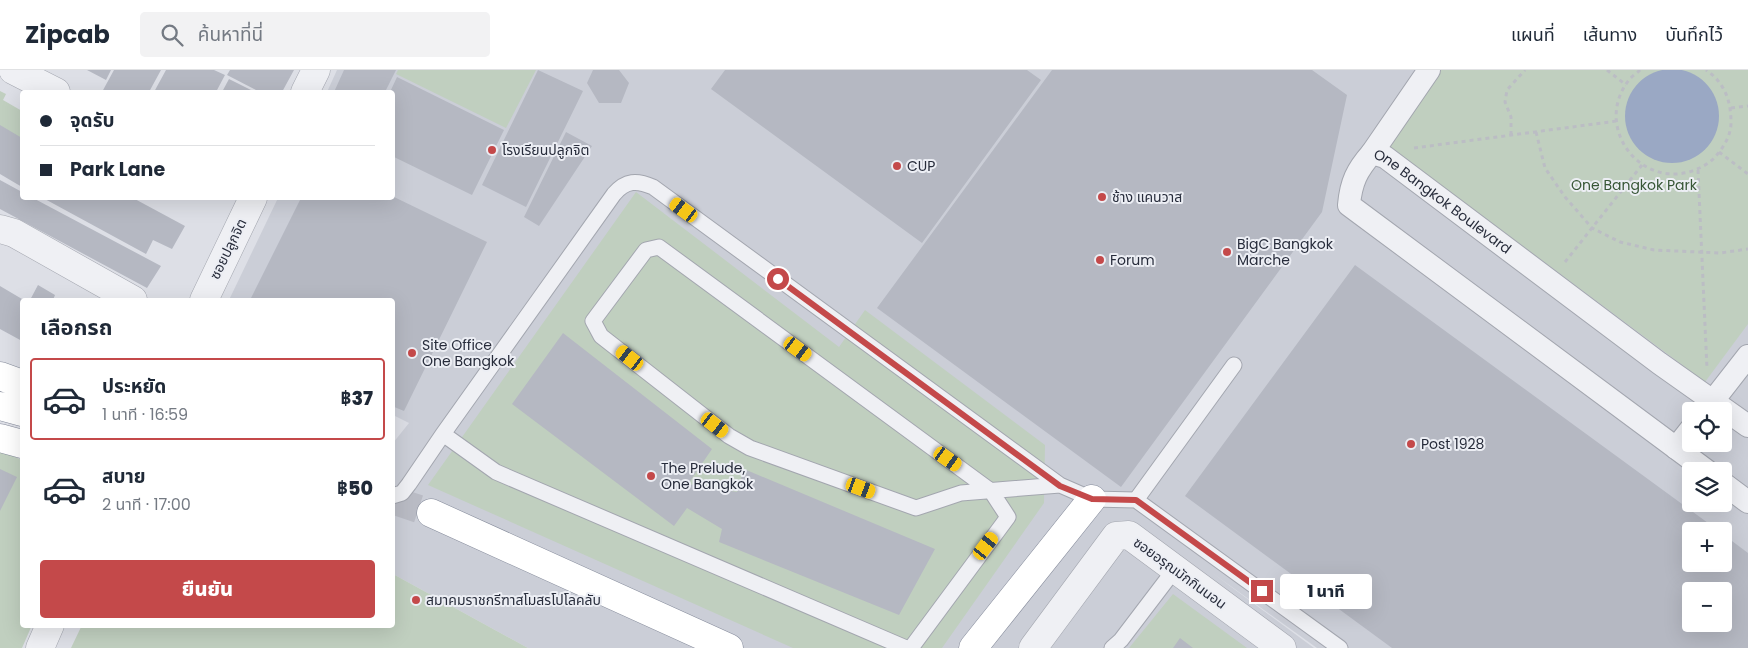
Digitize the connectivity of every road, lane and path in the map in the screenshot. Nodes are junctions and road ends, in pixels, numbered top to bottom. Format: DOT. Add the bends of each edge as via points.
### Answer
graph roads {
  1 [pos="13,70"];
  2 [pos="316,70"];
  3 [pos="1429,70"];
  4 [pos="1525,70"];
  5 [pos="1607,70"];
  6 [pos="1640,70"];
  7 [pos="1706,70"];
  8 [pos="1626,85"];
  9 [pos="52,90"];
  10 [pos="305,90"];
  11 [pos="1748,106"];
  12 [pos="1731,108"];
  13 [pos="1616,121"];
  14 [pos="1536,132"];
  15 [pos="1511,135"];
  16 [pos="1719,152"];
  17 [pos="1372,153"];
  18 [pos="1642,165"];
  19 [pos="1698,170"];
  20 [pos="1748,174"];
  21 [pos="252,200"];
  22 [pos="1592,228"];
  23 [pos="0,229"];
  24 [pos="1748,249"];
  25 [pos="1702,251"];
  26 [pos="1550,281"];
  27 [pos="128,298"];
  28 [pos="205,298"];
  29 [pos="1748,356"];
  30 [pos="1234,365"];
  31 [pos="0,376"];
  32 [pos="20,383"];
  33 [pos="1706,402"];
  34 [pos="1709,402"];
  35 [pos="1711,402"];
  36 [pos="0,406"];
  37 [pos="20,411"];
  38 [pos="1732,417"];
  39 [pos="1748,426"];
  40 [pos="443,434"];
  41 [pos="0,438"];
  42 [pos="1682,440"];
  43 [pos="20,443"];
  44 [pos="1676,448"];
  45 [pos="1695,462"];
  46 [pos="1060,486"];
  47 [pos="1732,490"];
  48 [pos="991,491"];
  49 [pos="395,495"];
  50 [pos="1092,499"];
  51 [pos="1136,500"];
  52 [pos="1748,502"];
  53 [pos="431,513"];
  54 [pos="1175,569"];
  55 [pos="49,628"];
  56 [pos="40,648"];
  57 [pos="730,648"];
  58 [pos="906,648"];
  59 [pos="911,648"];
  60 [pos="974,648"];
  61 [pos="1033,648"];
  62 [pos="1112,648"];
  63 [pos="1282,648"];
  64 [pos="1340,648"];
  1 -- 9 [label="street"];
  2 -- 10 [label="street"];
  3 -- 17 [label="street"];
  4 -- 15 [label="path" via="1507,90 1505,102 1511,117"];
  5 -- 8 [label="path"];
  6 -- 8 [label="path"];
  7 -- 12 [label="path" via="1726,90"];
  8 -- 13 [label="path" via="1620,96"];
  11 -- 12 [label="path"];
  12 -- 16 [label="path" via="1731,127"];
  13 -- 14 [label="path"];
  13 -- 18 [label="path" via="1628,152"];
  14 -- 15 [label="path"];
  14 -- 22 [label="path" via="1545,168"];
  15 -- 17 [label="path"];
  16 -- 19 [label="path"];
  16 -- 20 [label="path"];
  17 -- 26 [label="street, One Bangkok Boulevard" via="1385,157"];
  17 -- 44 [label="street, One Bangkok Boulevard" via="1360,167 1350,189 1349,205"];
  18 -- 19 [label="path" via="1660,173 1680,174"];
  18 -- 22 [label="path"];
  19 -- 25 [label="path"];
  21 -- 28 [label="street, ซอยปลูกจิต"];
  22 -- 25 [label="path" via="1620,242 1654,250"];
  22 -- 26 [label="path"];
  23 -- 27 [label="street" via="14,233"];
  24 -- 25 [label="path" via="1720,253"];
  25 -- 34 [label="path"];
  26 -- 33 [label="street, One Bangkok Boulevard"];
  29 -- 35 [label="street"];
  30 -- 51 [label="lane"];
  31 -- 32 [label="highway"];
  36 -- 37 [label="highway"];
  38 -- 39 [label="street, One Bangkok Boulevard"];
  40 -- 46 [label="lane" via="614,194 621,186 642,182"];
  40 -- 49 [label="lane" via="402,493"];
  40 -- 58 [label="lane" via="496,472"];
  41 -- 43 [label="highway"];
  42 -- 44 [label="street"];
  44 -- 45 [label="street, One Bangkok Boulevard"];
  46 -- 48 [label="lane"];
  46 -- 50 [label="lane"];
  47 -- 52 [label="street"];
  48 -- 48 [label="lane" via="961,493 916,508 750,448 729,436 601,336 593,321 646,250 659,247"];
  48 -- 59 [label="lane" via="1008,517"];
  50 -- 51 [label="lane"];
  50 -- 60 [label="highway"];
  51 -- 64 [label="lane"];
  53 -- 57 [label="highway"];
  54 -- 61 [label="street, ซอยอรุณมักกินนอน" via="1129,536 1116,536"];
  54 -- 62 [label="lane" via="1122,640"];
  54 -- 63 [label="street, ซอยอรุณมักกินนอน"];
  55 -- 56 [label="street"];
}
